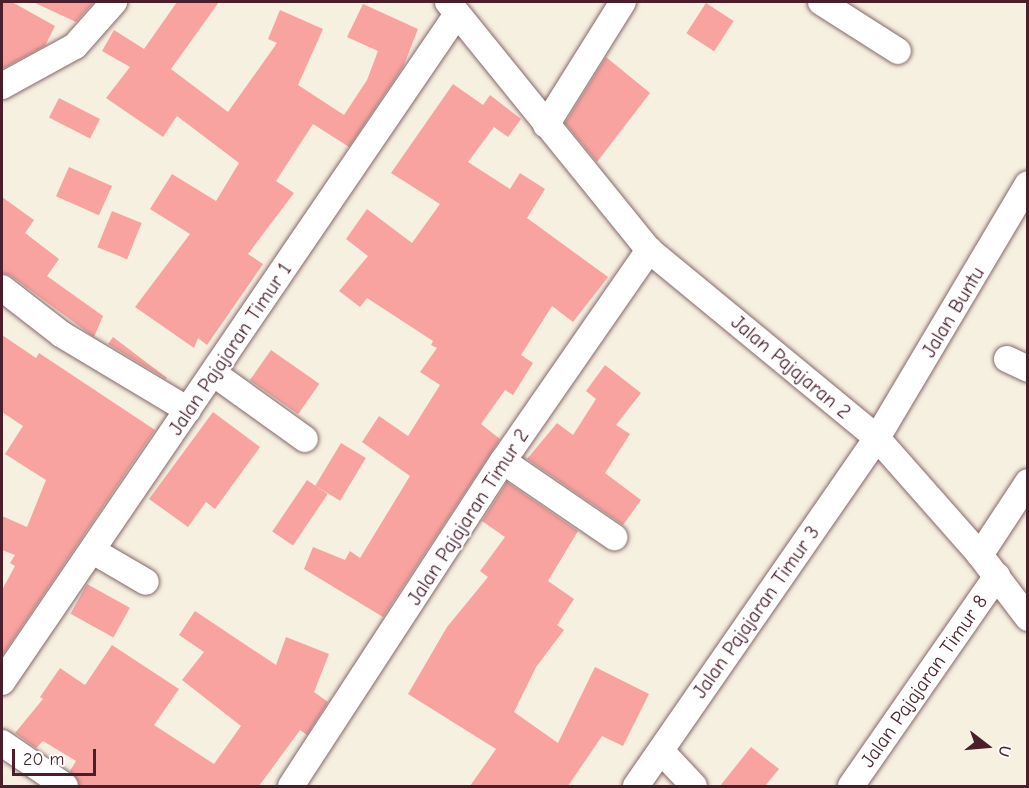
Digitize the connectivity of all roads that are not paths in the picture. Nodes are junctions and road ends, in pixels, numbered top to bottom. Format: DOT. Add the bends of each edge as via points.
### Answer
graph roads {
  1 [pos="114,2"];
  2 [pos="623,2"];
  3 [pos="821,2"];
  4 [pos="452,8"];
  5 [pos="898,51"];
  6 [pos="2,86"];
  7 [pos="546,125"];
  8 [pos="1028,184"];
  9 [pos="649,250"];
  10 [pos="2,288"];
  11 [pos="213,374"];
  12 [pos="189,410"];
  13 [pos="877,438"];
  14 [pos="305,439"];
  15 [pos="503,461"];
  16 [pos="1028,482"];
  17 [pos="614,537"];
  18 [pos="93,551"];
  19 [pos="980,555"];
  20 [pos="997,576"];
  21 [pos="146,582"];
  22 [pos="1028,618"];
  23 [pos="2,682"];
  24 [pos="2,743"];
  25 [pos="660,751"];
  26 [pos="65,786"];
  27 [pos="291,786"];
  28 [pos="636,786"];
  29 [pos="694,786"];
  30 [pos="851,786"];
  1 -- 6 [label="street" via="75,46"];
  2 -- 7 [label="street"];
  3 -- 5 [label="street"];
  4 -- 7 [label="street, Jalan Pajajaran 2"];
  4 -- 11 [label="street, Jalan Pajajaran Timur 1"];
  7 -- 9 [label="street, Jalan Pajajaran 2"];
  8 -- 13 [label="street, Jalan Buntu"];
  9 -- 13 [label="street, Jalan Pajajaran 2"];
  9 -- 15 [label="street, Jalan Pajajaran Timur 2"];
  10 -- 12 [label="street" via="61,334"];
  11 -- 12 [label="street, Jalan Pajajaran Timur 1"];
  11 -- 14 [label="street"];
  12 -- 18 [label="street, Jalan Pajajaran Timur 1"];
  13 -- 19 [label="street, Jalan Pajajaran 2"];
  13 -- 25 [label="street, Jalan Pajajaran Timur 3"];
  15 -- 17 [label="street"];
  15 -- 27 [label="street, Jalan Pajajaran Timur 2"];
  16 -- 19 [label="street"];
  18 -- 21 [label="street"];
  18 -- 23 [label="street, Jalan Pajajaran Timur 1"];
  19 -- 20 [label="street, Jalan Pajajaran 2"];
  20 -- 22 [label="street, Jalan Pajajaran 2"];
  20 -- 30 [label="street, Jalan Pajajaran Timur 8"];
  24 -- 26 [label="street"];
  25 -- 28 [label="street, Jalan Pajajaran Timur 3"];
  25 -- 29 [label="street"];
}
